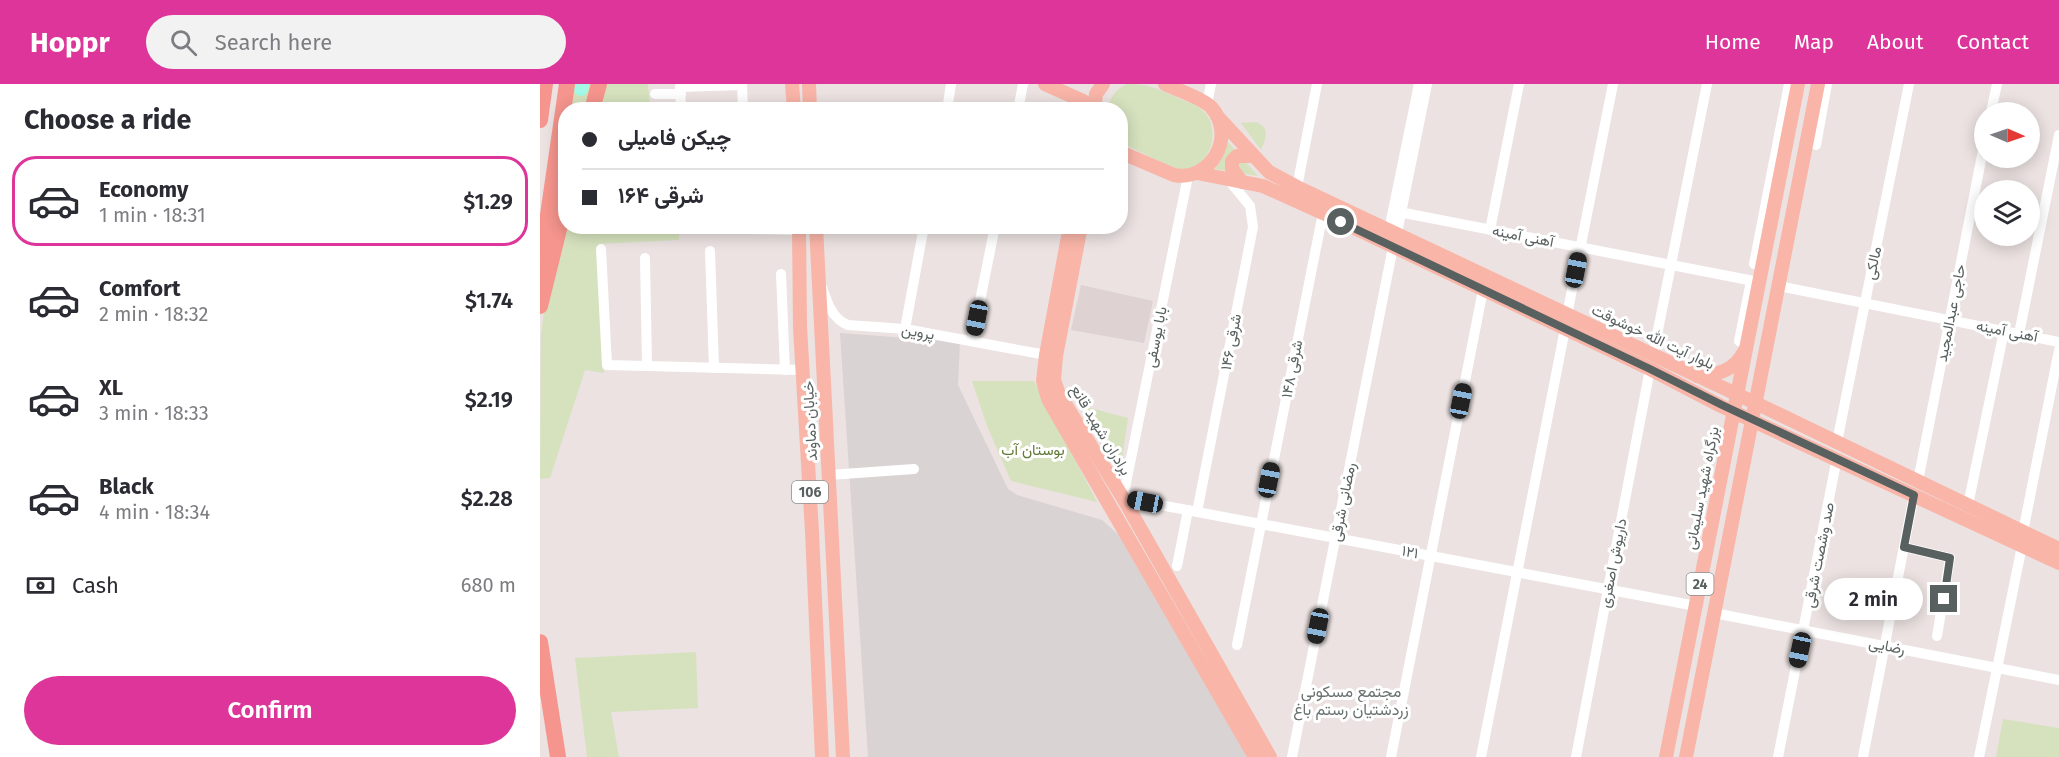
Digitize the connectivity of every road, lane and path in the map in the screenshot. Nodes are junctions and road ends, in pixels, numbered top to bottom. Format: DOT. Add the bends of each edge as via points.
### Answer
graph roads {
  1 [pos="545,84"];
  2 [pos="567,84"];
  3 [pos="599,84"];
  4 [pos="742,84"];
  5 [pos="792,84"];
  6 [pos="809,84"];
  7 [pos="951,84"];
  8 [pos="1023,84"];
  9 [pos="1046,84"];
  10 [pos="1165,84"];
  11 [pos="1211,84"];
  12 [pos="1317,84"];
  13 [pos="1419,84"];
  14 [pos="1427,84"];
  15 [pos="1519,84"];
  16 [pos="1613,84"];
  17 [pos="1707,84"];
  18 [pos="1789,84"];
  19 [pos="1798,84"];
  20 [pos="1818,84"];
  21 [pos="1827,84"];
  22 [pos="1909,84"];
  23 [pos="1997,84"];
  24 [pos="1098,85"];
  25 [pos="680,88"];
  26 [pos="655,94"];
  27 [pos="564,102"];
  28 [pos="594,102"];
  29 [pos="743,102"];
  30 [pos="793,102"];
  31 [pos="810,102"];
  32 [pos="948,102"];
  33 [pos="1020,102"];
  34 [pos="1084,102"];
  35 [pos="1095,102"];
  36 [pos="1993,102"];
  37 [pos="1208,104"];
  38 [pos="1217,116"];
  39 [pos="540,120"];
  40 [pos="2059,135"];
  41 [pos="1815,145"];
  42 [pos="558,146"];
  43 [pos="1128,155"];
  44 [pos="1253,156"];
  45 [pos="1980,168"];
  46 [pos="1193,175"];
  47 [pos="1228,179"];
  48 [pos="1242,182"];
  49 [pos="1296,187"];
  50 [pos="1771,198"];
  51 [pos="1398,212"];
  52 [pos="1323,213"];
  53 [pos="1490,230"];
  54 [pos="558,233"];
  55 [pos="799,234"];
  56 [pos="816,234"];
  57 [pos="923,234"];
  58 [pos="993,234"];
  59 [pos="1069,234"];
  60 [pos="1079,234"];
  61 [pos="1393,237"];
  62 [pos="1581,248"];
  63 [pos="601,249"];
  64 [pos="710,251"];
  65 [pos="645,258"];
  66 [pos="1754,264"];
  67 [pos="1671,265"];
  68 [pos="540,270"];
  69 [pos="781,274"];
  70 [pos="819,276"];
  71 [pos="1755,282"];
  72 [pos="1778,286"];
  73 [pos="1483,290"];
  74 [pos="1865,303"];
  75 [pos="540,306"];
  76 [pos="1950,320"];
  77 [pos="1566,322"];
  78 [pos="821,326"];
  79 [pos="905,329"];
  80 [pos="2004,331"];
  81 [pos="2019,334"];
  82 [pos="972,341"];
  83 [pos="2059,342"];
  84 [pos="1743,344"];
  85 [pos="2059,350"];
  86 [pos="1046,355"];
  87 [pos="1652,362"];
  88 [pos="647,366"];
  89 [pos="714,368"];
  90 [pos="785,370"];
  91 [pos="803,375"];
  92 [pos="1695,376"];
  93 [pos="1737,395"];
  94 [pos="1755,403"];
  95 [pos="1734,411"];
  96 [pos="1752,419"];
  97 [pos="1780,432"];
  98 [pos="1836,442"];
  99 [pos="1744,456"];
  100 [pos="1837,458"];
  101 [pos="914,469"];
  102 [pos="829,476"];
  103 [pos="1918,481"];
  104 [pos="1914,495"];
  105 [pos="1117,502"];
  106 [pos="1968,505"];
  107 [pos="1192,511"];
  108 [pos="1260,524"];
  109 [pos="1336,538"];
  110 [pos="2022,539"];
  111 [pos="1904,547"];
  112 [pos="2059,549"];
  113 [pos="1430,556"];
  114 [pos="2059,563"];
  115 [pos="1177,566"];
  116 [pos="1518,573"];
  117 [pos="1608,590"];
  118 [pos="1696,606"];
  119 [pos="1714,613"];
  120 [pos="1804,630"];
  121 [pos="1936,636"];
  122 [pos="540,642"];
  123 [pos="1237,645"];
  124 [pos="1885,646"];
  125 [pos="1996,668"];
  126 [pos="2059,680"];
  127 [pos="558,757"];
  128 [pos="822,757"];
  129 [pos="843,757"];
  130 [pos="1256,757"];
  131 [pos="1270,757"];
  132 [pos="1292,757"];
  133 [pos="1391,757"];
  134 [pos="1481,757"];
  135 [pos="1576,757"];
  136 [pos="1666,757"];
  137 [pos="1686,757"];
  138 [pos="1778,757"];
  139 [pos="1863,757"];
  140 [pos="1979,757"];
  1 -- 39 [label="highway"];
  2 -- 27 [label="highway"];
  3 -- 28 [label="highway"];
  4 -- 25 [label="street"];
  4 -- 29 [label="street"];
  5 -- 30 [label="main road"];
  6 -- 31 [label="main road"];
  7 -- 32 [label="street"];
  8 -- 33 [label="street"];
  9 -- 34 [label="main road"];
  10 -- 37 [label="main road"];
  11 -- 37 [label="street"];
  12 -- 49 [label="street"];
  13 -- 51 [label="street"];
  14 -- 51 [label="street"];
  15 -- 53 [label="street"];
  16 -- 62 [label="street"];
  17 -- 67 [label="street, داریوش اصغری"];
  18 -- 50 [label="street"];
  19 -- 50 [label="main road, بزرگراه شهید سلیمانی / 24"];
  20 -- 72 [label="main road, 24"];
  21 -- 41 [label="street"];
  22 -- 74 [label="street, مالکی"];
  23 -- 36 [label="street"];
  24 -- 35 [label="main road"];
  25 -- 26 [label="street"];
  37 -- 38 [label="main road, بلوار آیت الله خوشوقت"];
  38 -- 44 [label="main road, بلوار آیت الله خوشوقت"];
  38 -- 46 [label="main road" via="1222,135 1220,148 1210,164"];
  40 -- 81 [label="street"];
  42 -- 68 [label="highway"];
  43 -- 46 [label="main road, بلوار آیت الله خوشوقت" via="1174,175"];
  44 -- 48 [label="main road" via="1237,156 1233,161 1232,169"];
  44 -- 49 [label="main road, بلوار آیت الله خوشوقت" via="1269,172"];
  45 -- 76 [label="street, حاجی عبدالمجید"];
  46 -- 47 [label="main road, بلوار آیت الله خوشوقت"];
  46 -- 105 [label="street, بابا یوسفی"];
  47 -- 48 [label="main road, بلوار آیت الله خوشوقت"];
  47 -- 107 [label="street, ۱۴۶ شرقی" via="1250,206 1253,227"];
  48 -- 52 [label="main road, بلوار آیت الله خوشوقت" via="1263,186"];
  49 -- 61 [label="main road, بلوار آیت الله خوشوقت"];
  50 -- 66 [label="street"];
  50 -- 71 [label="main road, بزرگراه شهید سلیمانی / 24"];
  51 -- 53 [label="street, آهنی آمینه"];
  51 -- 61 [label="street, رمضانی شرقی"];
  52 -- 61 [label="main road, بلوار آیت الله خوشوقت"];
  52 -- 108 [label="street, ۱۴۸ شرقی"];
  53 -- 62 [label="street, آهنی آمینه"];
  54 -- 75 [label="highway"];
  55 -- 91 [label="main road, خیابان دماوند / 106"];
  56 -- 70 [label="main road, خیابان دماوند / 106"];
  57 -- 79 [label="street"];
  58 -- 82 [label="street"];
  59 -- 86 [label="main road, برادران شهید قانع"];
  60 -- 105 [label="main road, برادران شهید قانع" via="1054,380"];
  61 -- 73 [label="main road, بلوار آیت الله خوشوقت"];
  61 -- 77 [label="main road, بلوار آیت الله خوشوقت"];
  61 -- 109 [label="street, رمضانی شرقی"];
  62 -- 67 [label="street, آهنی آمینه"];
  62 -- 77 [label="street"];
  63 -- 88 [label="street" via="607,365"];
  64 -- 89 [label="street"];
  65 -- 88 [label="street"];
  67 -- 71 [label="street, آهنی آمینه"];
  67 -- 87 [label="street, داریوش اصغری"];
  69 -- 90 [label="street"];
  70 -- 78 [label="main road, خیابان دماوند / 106"];
  70 -- 79 [label="street, پروین" via="830,306 841,322 848,326"];
  71 -- 84 [label="main road, بزرگراه شهید سلیمانی / 24"];
  72 -- 74 [label="street, آهنی آمینه"];
  72 -- 94 [label="main road, 24"];
  73 -- 77 [label="main road, بلوار آیت الله خوشوقت"];
  73 -- 113 [label="street"];
  74 -- 76 [label="street, آهنی آمینه"];
  74 -- 98 [label="street, مالکی"];
  76 -- 80 [label="street, آهنی آمینه"];
  76 -- 103 [label="street, حاجی عبدالمجید"];
  77 -- 87 [label="main road, بلوار آیت الله خوشوقت"];
  77 -- 116 [label="street"];
  78 -- 91 [label="main road" via="814,321 806,325"];
  78 -- 102 [label="main road, خیابان دماوند / 106"];
  79 -- 82 [label="street, پروین"];
  80 -- 81 [label="street, آهنی آمینه"];
  80 -- 106 [label="street"];
  81 -- 83 [label="street, آهنی آمینه"];
  82 -- 86 [label="street, پروین"];
  84 -- 92 [label="main road" via="1742,356 1728,369 1711,376"];
  84 -- 93 [label="main road, بزرگراه شهید سلیمانی / 24"];
  85 -- 110 [label="street"];
  86 -- 105 [label="main road, برادران شهید قانع" via="1043,381 1048,399"];
  87 -- 92 [label="main road, بلوار آیت الله خوشوقت"];
  87 -- 95 [label="main road, بلوار آیت الله خوشوقت"];
  87 -- 117 [label="street, داریوش اصغری"];
  88 -- 89 [label="street"];
  89 -- 90 [label="street"];
  90 -- 91 [label="street"];
  91 -- 128 [label="main road, خیابان دماوند / 106"];
  92 -- 93 [label="main road, بلوار آیت الله خوشوقت"];
  93 -- 94 [label="main road, بلوار آیت الله خوشوقت"];
  93 -- 95 [label="main road, بزرگراه شهید سلیمانی / 24"];
  94 -- 96 [label="main road, 24"];
  94 -- 98 [label="main road, بلوار آیت الله خوشوقت"];
  95 -- 96 [label="main road, بلوار آیت الله خوشوقت"];
  95 -- 118 [label="main road, بزرگراه شهید سلیمانی / 24"];
  96 -- 97 [label="main road, بلوار آیت الله خوشوقت"];
  96 -- 99 [label="main road, 24"];
  97 -- 99 [label="main road" via="1767,433 1756,440"];
  97 -- 100 [label="main road, بلوار آیت الله خوشوقت"];
  98 -- 103 [label="main road, بلوار آیت الله خوشوقت"];
  99 -- 119 [label="main road, 24"];
  100 -- 104 [label="main road, بلوار آیت الله خوشوقت"];
  100 -- 120 [label="street, صد وشصت شرقی"];
  101 -- 102 [label="street"];
  102 -- 129 [label="main road, خیابان دماوند / 106"];
  103 -- 106 [label="main road, بلوار آیت الله خوشوقت"];
  104 -- 110 [label="main road, بلوار آیت الله خوشوقت"];
  104 -- 111 [label="street"];
  105 -- 107 [label="street, ۱۲۱"];
  105 -- 130 [label="main road, برادران شهید قانع"];
  105 -- 131 [label="main road, برادران شهید قانع"];
  106 -- 110 [label="main road, بلوار آیت الله خوشوقت"];
  107 -- 108 [label="street, ۱۲۱"];
  107 -- 115 [label="street, ۱۴۶ شرقی"];
  108 -- 109 [label="street, ۱۲۱"];
  108 -- 123 [label="street, ۱۴۸ شرقی"];
  109 -- 113 [label="street, ۱۲۱"];
  109 -- 132 [label="street, رمضانی شرقی"];
  110 -- 112 [label="main road, بلوار آیت الله خوشوقت"];
  110 -- 114 [label="main road, بلوار آیت الله خوشوقت"];
  110 -- 125 [label="street"];
  111 -- 121 [label="street" via="1950,558"];
  111 -- 124 [label="street"];
  113 -- 116 [label="street, ۱۲۱"];
  113 -- 133 [label="street"];
  116 -- 117 [label="street, ۱۲۱"];
  116 -- 134 [label="street"];
  117 -- 118 [label="street, ۱۲۱"];
  117 -- 135 [label="street, داریوش اصغری"];
  118 -- 136 [label="main road, بزرگراه شهید سلیمانی / 24"];
  119 -- 120 [label="street, رضایی"];
  119 -- 137 [label="main road, 24"];
  120 -- 124 [label="street, رضایی"];
  120 -- 138 [label="street, صد وشصت شرقی"];
  122 -- 127 [label="highway"];
  124 -- 125 [label="street, رضایی"];
  124 -- 139 [label="street"];
  125 -- 126 [label="street, رضایی"];
  125 -- 140 [label="street"];
}
